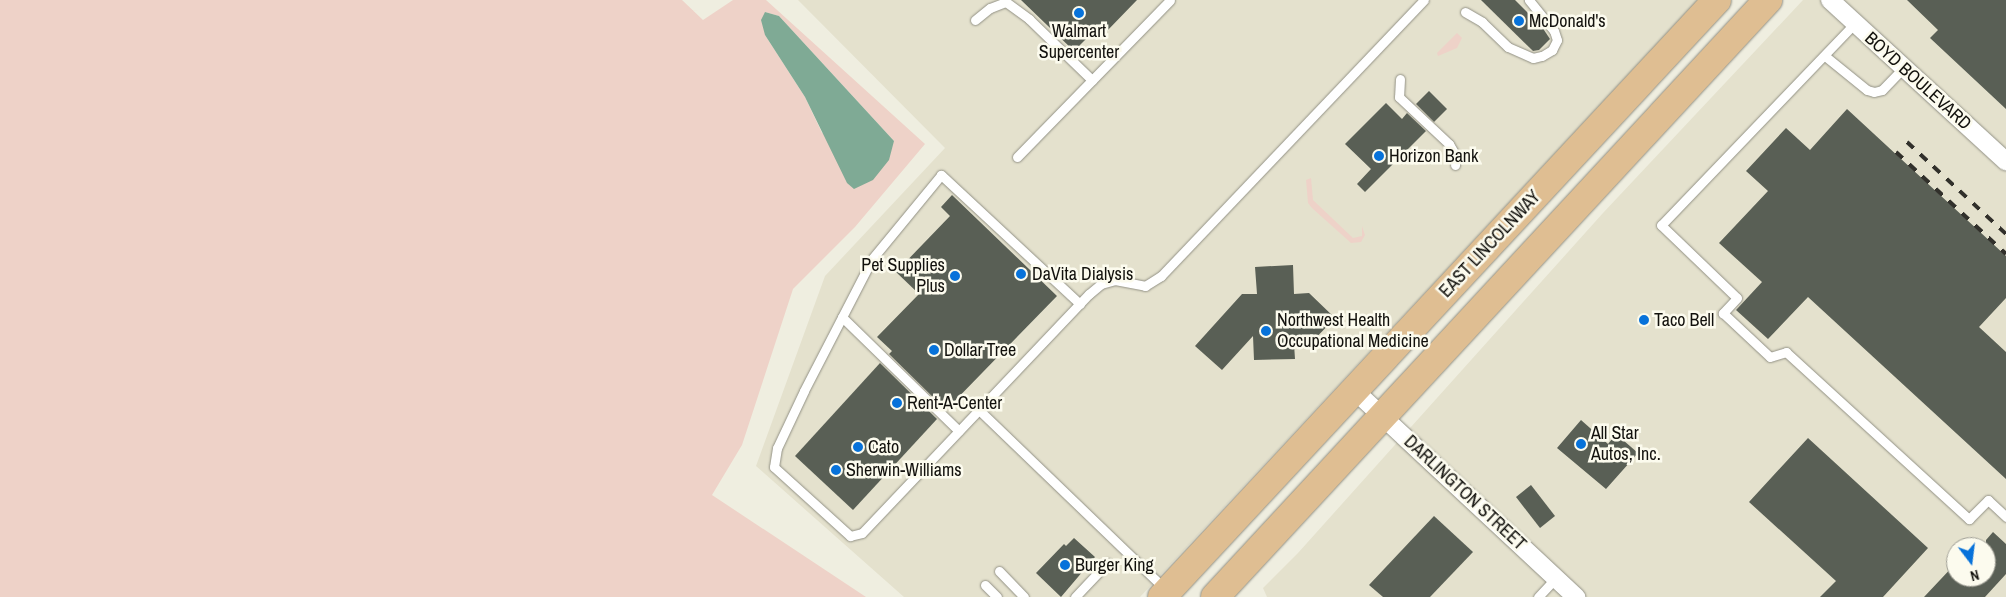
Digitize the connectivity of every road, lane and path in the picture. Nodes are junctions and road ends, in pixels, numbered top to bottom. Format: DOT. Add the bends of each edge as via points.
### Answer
graph roads {
  1 [pos="1170,0"];
  2 [pos="1424,0"];
  3 [pos="1528,0"];
  4 [pos="1717,0"];
  5 [pos="1768,0"];
  6 [pos="1830,0"];
  7 [pos="1465,12"];
  8 [pos="976,20"];
  9 [pos="1855,23"];
  10 [pos="1824,56"];
  11 [pos="1903,68"];
  12 [pos="1400,79"];
  13 [pos="1092,80"];
  14 [pos="1017,157"];
  15 [pos="2006,161"];
  16 [pos="1455,165"];
  17 [pos="1505,227"];
  18 [pos="1534,253"];
  19 [pos="1080,304"];
  20 [pos="842,317"];
  21 [pos="1354,390"];
  22 [pos="979,410"];
  23 [pos="1383,417"];
  24 [pos="959,431"];
  25 [pos="2006,517"];
  26 [pos="1107,563"];
  27 [pos="999,571"];
  28 [pos="1556,578"];
  29 [pos="985,585"];
  30 [pos="1167,595"];
  31 [pos="997,597"];
  32 [pos="1024,597"];
  33 [pos="1075,597"];
  34 [pos="1215,597"];
  35 [pos="1538,597"];
  36 [pos="1576,597"];
  1 -- 13 [label="lane"];
  2 -- 19 [label="lane" via="1154,283 1145,286 1115,280 1101,284"];
  3 -- 7 [label="lane" via="1554,31 1557,40 1552,50 1533,58 1508,47 1482,22"];
  4 -- 17 [label="main road, EAST LINCOLNWAY"];
  5 -- 18 [label="main road"];
  6 -- 9 [label="street, BOYD BOULEVARD"];
  8 -- 13 [label="lane" via="990,8 1006,2"];
  9 -- 10 [label="lane"];
  9 -- 11 [label="street, BOYD BOULEVARD"];
  10 -- 11 [label="lane" via="1874,92 1882,90"];
  10 -- 25 [label="lane" via="1661,225 1737,298 1723,314 1770,357 1786,352 1969,519 1988,500"];
  11 -- 15 [label="street, BOYD BOULEVARD"];
  12 -- 16 [label="lane" via="1399,97 1450,144 1456,156"];
  13 -- 14 [label="lane"];
  17 -- 18 [label="main road"];
  17 -- 21 [label="main road, EAST LINCOLNWAY"];
  18 -- 23 [label="main road"];
  19 -- 20 [label="lane" via="941,175 872,259"];
  19 -- 22 [label="lane"];
  20 -- 24 [label="lane"];
  20 -- 24 [label="lane" via="777,448 774,467 850,536 862,533"];
  21 -- 23 [label="street, DARLINGTON STREET"];
  21 -- 30 [label="main road, EAST LINCOLNWAY"];
  22 -- 24 [label="lane"];
  22 -- 30 [label="lane"];
  23 -- 28 [label="street, DARLINGTON STREET"];
  23 -- 34 [label="main road"];
  26 -- 33 [label="lane"];
  27 -- 32 [label="lane"];
  28 -- 35 [label="lane"];
  28 -- 36 [label="street, DARLINGTON STREET"];
  29 -- 31 [label="lane"];
}
